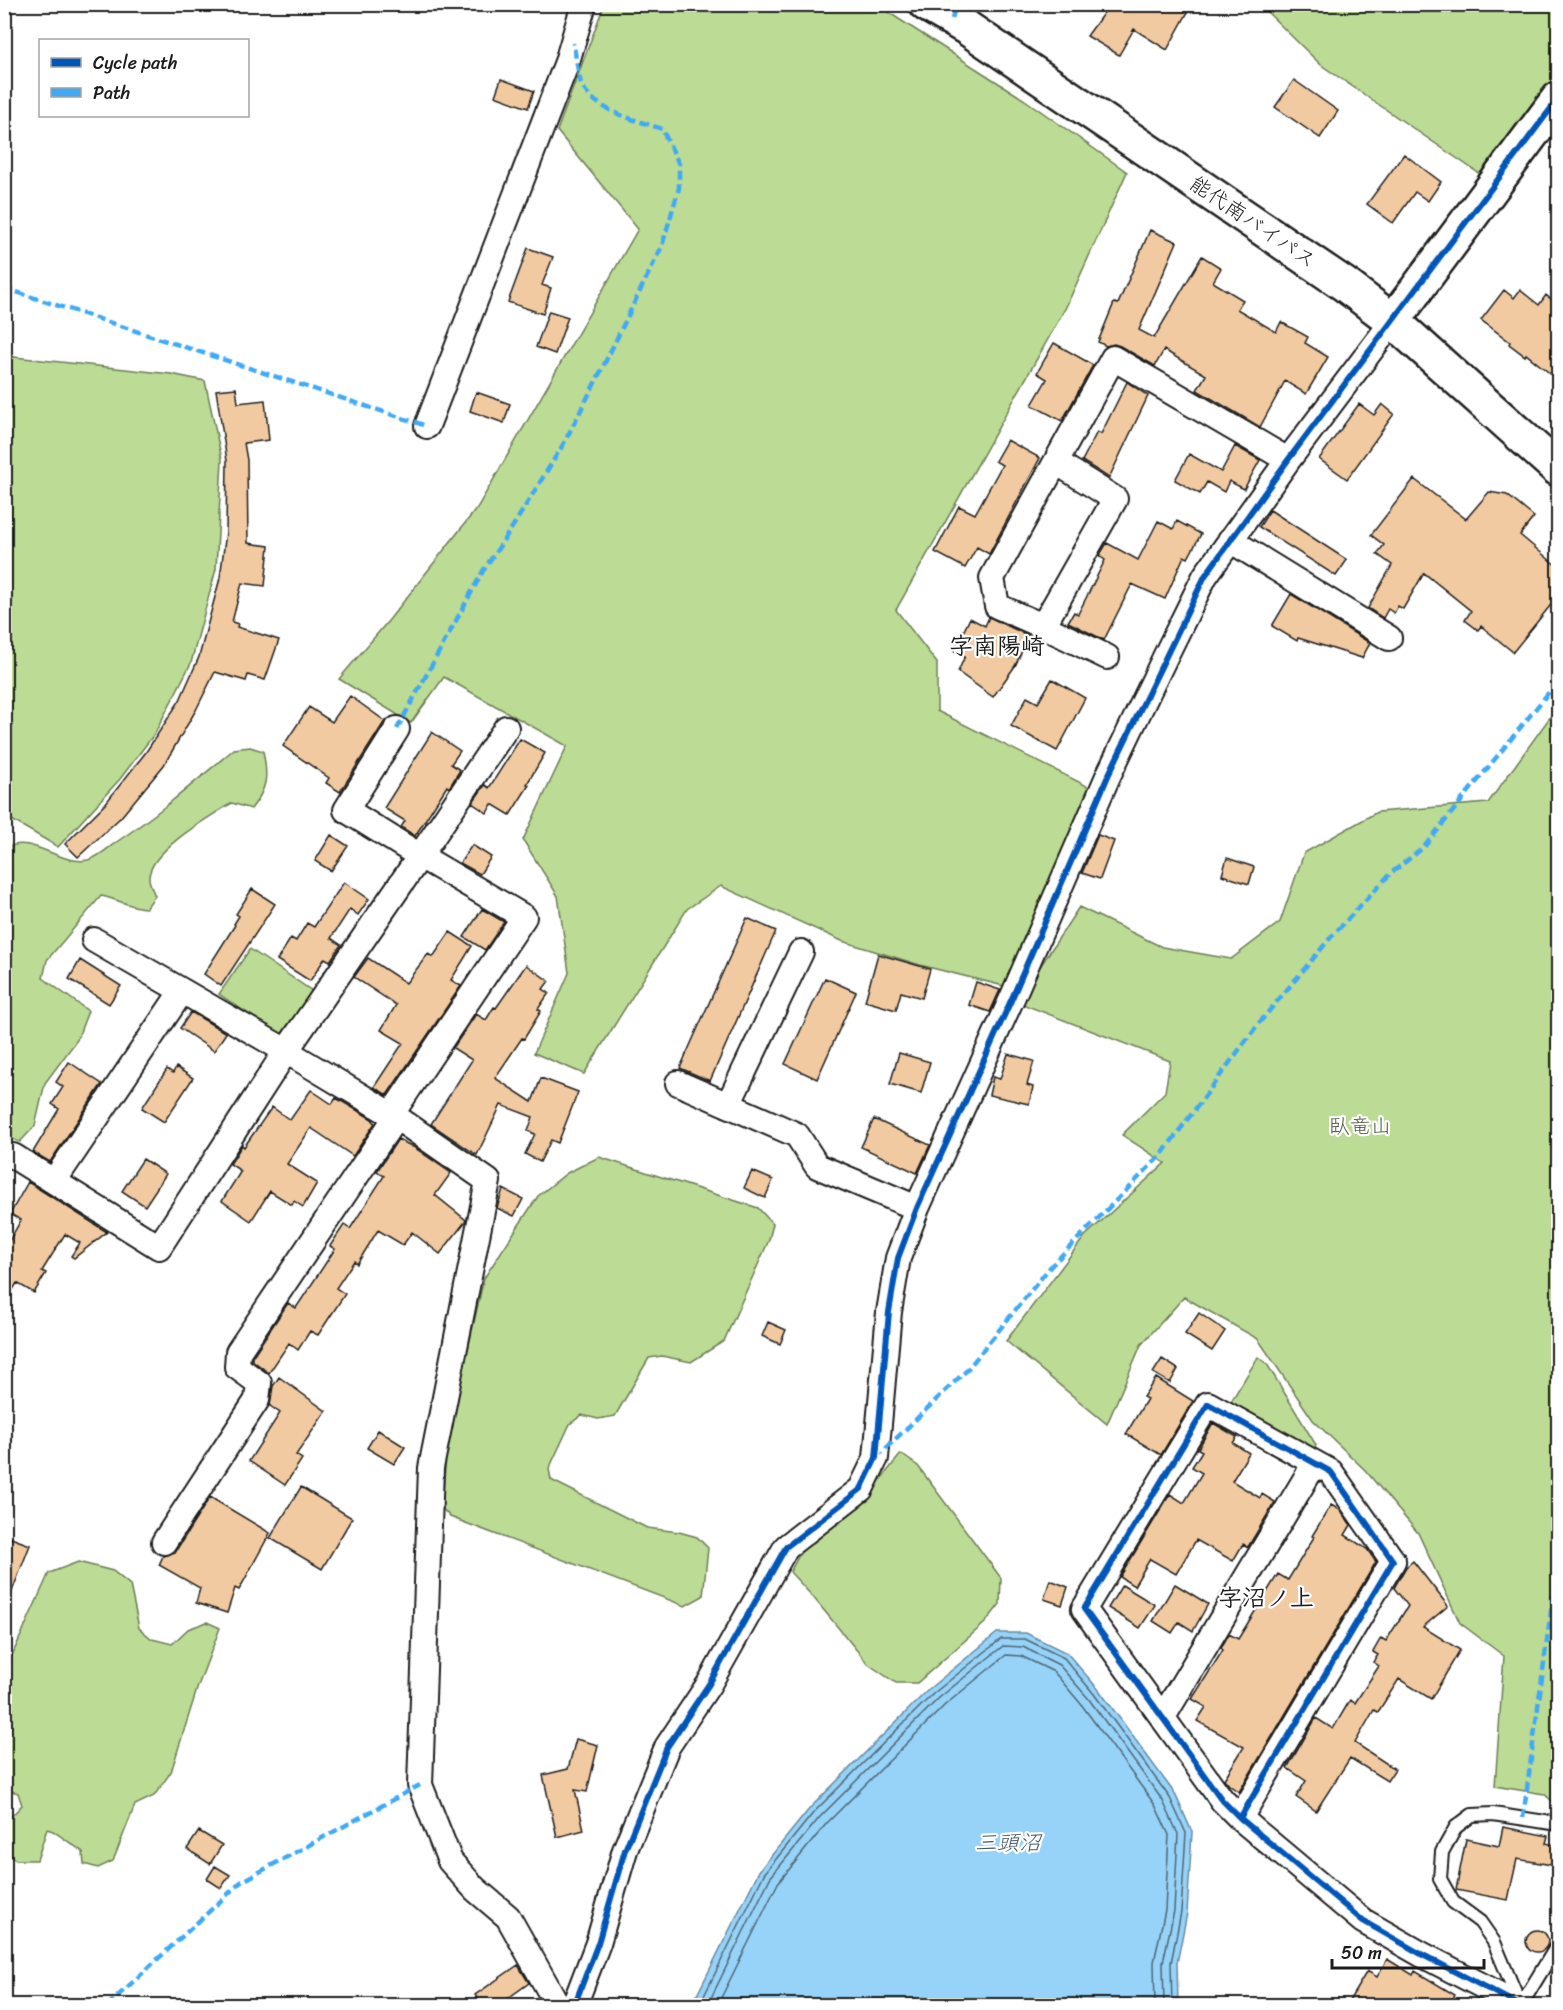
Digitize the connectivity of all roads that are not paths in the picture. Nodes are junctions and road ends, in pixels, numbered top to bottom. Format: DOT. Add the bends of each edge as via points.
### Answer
graph roads {
  1 [pos="584,4"];
  2 [pos="926,4"];
  3 [pos="1558,99"];
  4 [pos="1393,321"];
  5 [pos="427,426"];
  6 [pos="1288,459"];
  7 [pos="1056,462"];
  8 [pos="1558,469"];
  9 [pos="1230,540"];
  10 [pos="1043,626"];
  11 [pos="1389,638"];
  12 [pos="1107,657"];
  13 [pos="506,728"];
  14 [pos="398,729"];
  15 [pos="420,856"];
  16 [pos="94,940"];
  17 [pos="801,952"];
  18 [pos="182,991"];
  19 [pos="286,1051"];
  20 [pos="678,1083"];
  21 [pos="728,1105"];
  22 [pos="394,1116"];
  23 [pos="13,1156"];
  24 [pos="54,1182"];
  25 [pos="917,1208"];
  26 [pos="1315,1463"];
  27 [pos="164,1542"];
  28 [pos="1163,1717"];
  29 [pos="1240,1818"];
  30 [pos="1558,1824"];
  31 [pos="1558,1944"];
  32 [pos="1521,2005"];
  33 [pos="558,2006"];
  34 [pos="574,2006"];
  1 -- 5 [label="street" via="567,62"];
  2 -- 4 [label="main road, 能代南バイパス" via="1198,183"];
  3 -- 4 [label="main road"];
  4 -- 6 [label="street"];
  4 -- 8 [label="main road, 能代南バイパス"];
  6 -- 7 [label="street" via="1113,358"];
  6 -- 9 [label="street"];
  7 -- 10 [label="street" via="992,578 997,606"];
  7 -- 10 [label="street" via="1115,499"];
  9 -- 11 [label="street"];
  9 -- 25 [label="street" via="1205,576 1108,776"];
  10 -- 12 [label="street"];
  13 -- 15 [label="street"];
  14 -- 15 [label="street" via="346,810"];
  15 -- 19 [label="street"];
  15 -- 22 [label="street" via="524,917"];
  16 -- 18 [label="street"];
  17 -- 21 [label="street"];
  18 -- 19 [label="street"];
  18 -- 24 [label="street"];
  19 -- 22 [label="street"];
  19 -- 24 [label="street" via="159,1247"];
  20 -- 21 [label="street"];
  21 -- 25 [label="street" via="797,1135 817,1166"];
  22 -- 27 [label="street" via="238,1352 237,1367 259,1383 257,1400"];
  22 -- 33 [label="street" via="488,1181 431,1468 420,1785 450,1861 508,1917"];
  23 -- 24 [label="street"];
  25 -- 34 [label="street" via="898,1258 876,1458 861,1489 786,1547 709,1684 667,1747 625,1850 598,1943"];
  26 -- 28 [label="street"];
  26 -- 28 [label="street" via="1208,1404 1084,1609"];
  26 -- 29 [label="street" via="1331,1472 1393,1561"];
  28 -- 29 [label="street" via="1222,1800"];
  29 -- 32 [label="street" via="1363,1921"];
  30 -- 32 [label="lane" via="1493,1814 1472,1815 1456,1827 1442,1852 1440,1879 1453,1902 1480,1922 1494,1942"];
  31 -- 32 [label="lane"];
}
